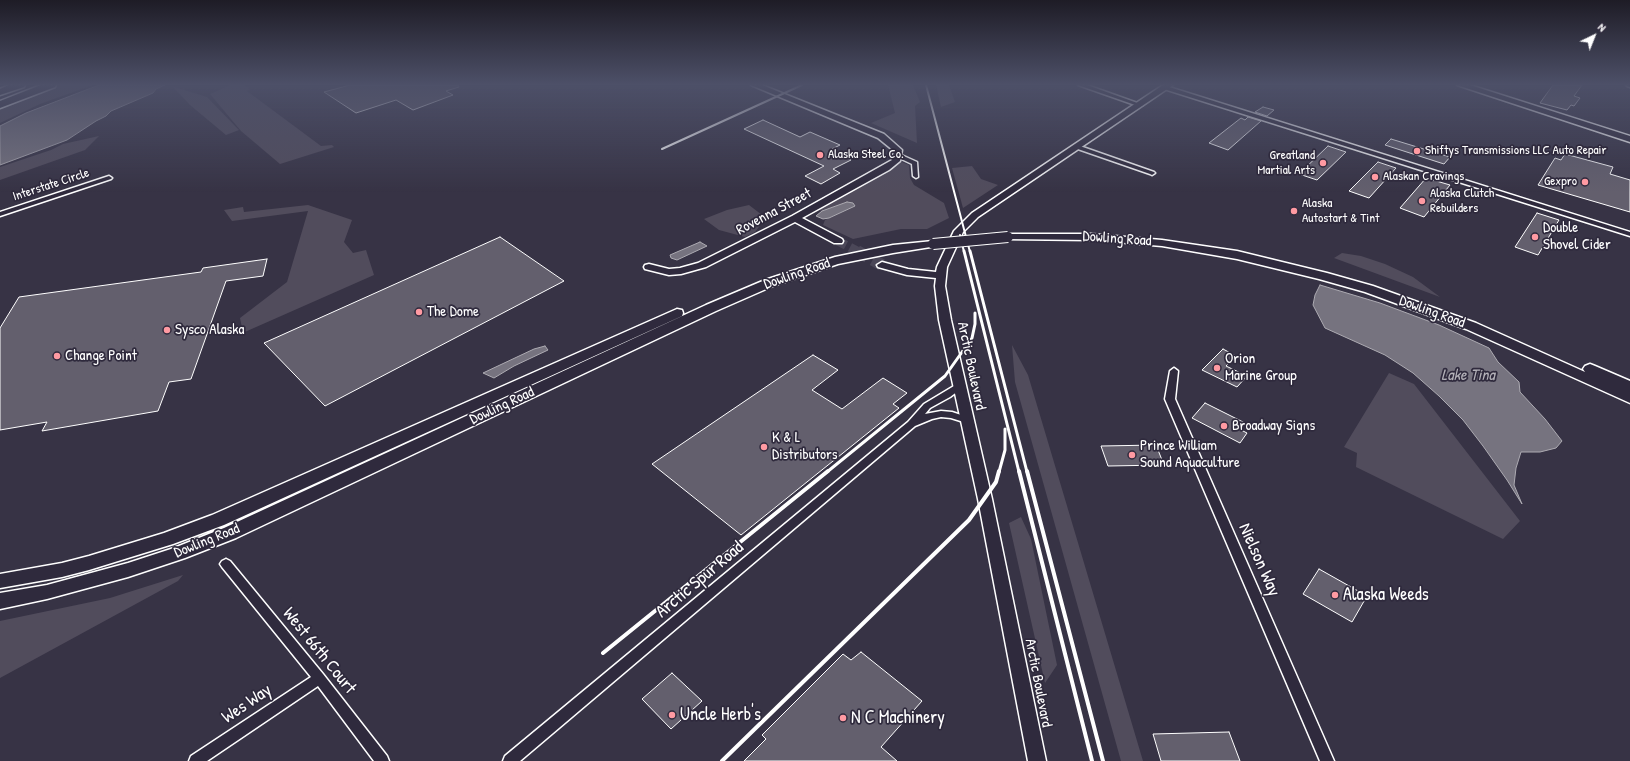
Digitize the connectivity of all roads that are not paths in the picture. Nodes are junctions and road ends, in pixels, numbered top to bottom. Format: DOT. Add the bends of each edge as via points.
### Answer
graph roads {
  1 [pos="843,121"];
  2 [pos="1117,121"];
  3 [pos="1276,121"];
  4 [pos="1572,121"];
  5 [pos="1630,139"];
  6 [pos="1077,147"];
  7 [pos="898,152"];
  8 [pos="1152,173"];
  9 [pos="916,176"];
  10 [pos="109,178"];
  11 [pos="0,214"];
  12 [pos="795,218"];
  13 [pos="1008,233"];
  14 [pos="1630,234"];
  15 [pos="934,240"];
  16 [pos="838,241"];
  17 [pos="882,264"];
  18 [pos="649,267"];
  19 [pos="941,276"];
  20 [pos="1174,371"];
  21 [pos="959,386"];
  22 [pos="1630,387"];
  23 [pos="1630,398"];
  24 [pos="967,420"];
  25 [pos="911,424"];
  26 [pos="226,564"];
  27 [pos="0,582"];
  28 [pos="0,601"];
  29 [pos="318,678"];
  30 [pos="196,761"];
  31 [pos="382,761"];
  32 [pos="510,761"];
  33 [pos="1037,761"];
  34 [pos="1327,761"];
  1 -- 7 [label="main road" via="881,136"];
  2 -- 6 [label="main road, Arctic Boulevard"];
  3 -- 14 [label="street"];
  4 -- 5 [label="main road"];
  6 -- 8 [label="street"];
  6 -- 19 [label="main road, Arctic Boulevard" via="963,225 945,258"];
  7 -- 9 [label="street" via="915,163"];
  7 -- 12 [label="main road, Rovenna Street" via="896,161 886,168"];
  10 -- 11 [label="street, Interstate Circle"];
  12 -- 16 [label="main road"];
  12 -- 18 [label="main road, Rovenna Street" via="702,265 669,272"];
  13 -- 15 [label="main road, Dowling Road, bridge"];
  13 -- 22 [label="main road, Dowling Road" via="1077,229 1136,233 1218,245 1303,263 1439,305"];
  13 -- 23 [label="main road, Dowling Road" via="1133,240 1229,254 1300,270 1369,289 1471,326"];
  15 -- 27 [label="main road, Dowling Road" via="900,240 755,278 218,520 89,563"];
  15 -- 28 [label="main road, Dowling Road" via="835,261 769,283 230,533 179,553 47,592"];
  17 -- 19 [label="main road" via="907,272"];
  19 -- 21 [label="main road, Arctic Boulevard" via="941,298"];
  20 -- 34 [label="street, Nielson Way" via="1170,400"];
  21 -- 24 [label="main road, Arctic Boulevard"];
  21 -- 25 [label="street, Arctic Spur Road" via="927,406"];
  24 -- 25 [label="street, Arctic Spur Road" via="941,414"];
  24 -- 33 [label="main road, Arctic Boulevard"];
  25 -- 32 [label="street, Arctic Spur Road"];
  26 -- 29 [label="street, West 66th Court"];
  29 -- 30 [label="street, Wes Way"];
  29 -- 31 [label="street, West 66th Court"];
}
